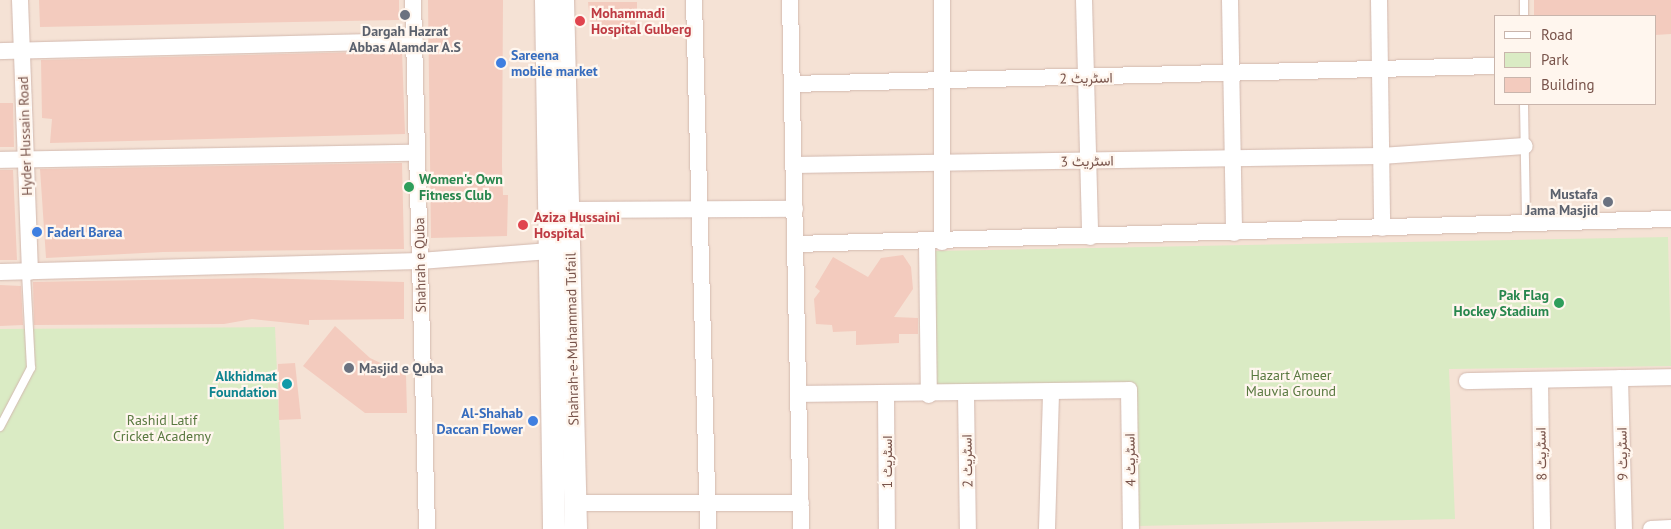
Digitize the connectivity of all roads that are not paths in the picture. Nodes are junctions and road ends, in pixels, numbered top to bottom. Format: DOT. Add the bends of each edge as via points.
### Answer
graph roads {
  1 [pos="20,0"];
  2 [pos="414,0"];
  3 [pos="546,0"];
  4 [pos="563,0"];
  5 [pos="694,0"];
  6 [pos="790,0"];
  7 [pos="942,0"];
  8 [pos="1084,0"];
  9 [pos="1230,0"];
  10 [pos="1379,0"];
  11 [pos="1524,0"];
  12 [pos="1524,15"];
  13 [pos="414,42"];
  14 [pos="0,51"];
  15 [pos="22,51"];
  16 [pos="1494,66"];
  17 [pos="1379,70"];
  18 [pos="1230,74"];
  19 [pos="1086,78"];
  20 [pos="941,81"];
  21 [pos="792,84"];
  22 [pos="1524,105"];
  23 [pos="1525,146"];
  24 [pos="417,153"];
  25 [pos="1381,156"];
  26 [pos="1232,158"];
  27 [pos="0,160"];
  28 [pos="26,160"];
  29 [pos="1089,161"];
  30 [pos="941,163"];
  31 [pos="794,165"];
  32 [pos="795,209"];
  33 [pos="570,210"];
  34 [pos="698,211"];
  35 [pos="1671,219"];
  36 [pos="1526,224"];
  37 [pos="1382,228"];
  38 [pos="1234,233"];
  39 [pos="1090,237"];
  40 [pos="935,242"];
  41 [pos="796,244"];
  42 [pos="550,251"];
  43 [pos="420,261"];
  44 [pos="0,272"];
  45 [pos="28,272"];
  46 [pos="1671,377"];
  47 [pos="1620,378"];
  48 [pos="1540,380"];
  49 [pos="1467,381"];
  50 [pos="802,394"];
  51 [pos="966,394"];
  52 [pos="1051,394"];
  53 [pos="929,395"];
  54 [pos="886,396"];
  55 [pos="0,426"];
  56 [pos="708,502"];
  57 [pos="576,503"];
  58 [pos="800,503"];
  59 [pos="1671,528"];
  60 [pos="427,529"];
  61 [pos="554,529"];
  62 [pos="576,529"];
  63 [pos="708,529"];
  64 [pos="801,529"];
  65 [pos="887,529"];
  66 [pos="968,529"];
  67 [pos="1047,529"];
  68 [pos="1130,529"];
  69 [pos="1542,529"];
  70 [pos="1624,529"];
  71 [pos="1651,529"];
  1 -- 15 [label="street, Hyder Hussain Road"];
  2 -- 13 [label="street, Shahrah e Quba"];
  3 -- 42 [label="main road, Shahrah-e-Muhammad Tufail"];
  4 -- 33 [label="main road, Shahrah-e-Muhammad Tufail"];
  5 -- 34 [label="street"];
  6 -- 21 [label="street"];
  7 -- 20 [label="street"];
  8 -- 19 [label="street"];
  9 -- 18 [label="street"];
  10 -- 17 [label="street"];
  11 -- 12 [label="lane"];
  13 -- 15 [label="street"];
  13 -- 24 [label="street, Shahrah e Quba"];
  14 -- 15 [label="street"];
  15 -- 28 [label="street, Hyder Hussain Road"];
  16 -- 17 [label="street, اسٹریٹ 2"];
  17 -- 18 [label="street, اسٹریٹ 2"];
  17 -- 25 [label="street"];
  18 -- 19 [label="street, اسٹریٹ 2"];
  18 -- 26 [label="street"];
  19 -- 20 [label="street, اسٹریٹ 2"];
  19 -- 29 [label="street"];
  20 -- 21 [label="street, اسٹریٹ 2"];
  20 -- 30 [label="street"];
  21 -- 31 [label="street"];
  22 -- 23 [label="lane"];
  23 -- 25 [label="street, اسٹریٹ 3"];
  23 -- 36 [label="lane"];
  24 -- 28 [label="street"];
  24 -- 43 [label="street, Shahrah e Quba"];
  25 -- 26 [label="street, اسٹریٹ 3"];
  25 -- 37 [label="street"];
  26 -- 29 [label="street, اسٹریٹ 3"];
  26 -- 38 [label="street"];
  27 -- 28 [label="street"];
  28 -- 45 [label="street, Hyder Hussain Road"];
  29 -- 30 [label="street, اسٹریٹ 3"];
  29 -- 39 [label="street"];
  30 -- 31 [label="street, اسٹریٹ 3"];
  30 -- 40 [label="street"];
  31 -- 32 [label="street"];
  32 -- 34 [label="street"];
  32 -- 41 [label="street"];
  33 -- 34 [label="street"];
  33 -- 57 [label="main road, Shahrah-e-Muhammad Tufail"];
  34 -- 56 [label="street"];
  35 -- 36 [label="street"];
  36 -- 37 [label="street"];
  37 -- 38 [label="street"];
  38 -- 39 [label="street"];
  39 -- 40 [label="street"];
  40 -- 41 [label="street"];
  40 -- 53 [label="street"];
  41 -- 50 [label="street"];
  42 -- 43 [label="street"];
  42 -- 61 [label="main road, Shahrah-e-Muhammad Tufail"];
  43 -- 45 [label="street"];
  43 -- 60 [label="street, Shahrah e Quba"];
  44 -- 45 [label="street"];
  45 -- 55 [label="lane" via="31,368"];
  46 -- 47 [label="street"];
  47 -- 48 [label="street"];
  47 -- 70 [label="street, اسٹریٹ 9"];
  48 -- 49 [label="street"];
  48 -- 69 [label="street, اسٹریٹ 8"];
  50 -- 54 [label="street"];
  50 -- 58 [label="street"];
  51 -- 52 [label="street"];
  51 -- 53 [label="street"];
  51 -- 66 [label="street, اسٹریٹ 2"];
  52 -- 67 [label="street"];
  52 -- 68 [label="street, اسٹریٹ 4" via="1129,390"];
  53 -- 54 [label="street"];
  54 -- 65 [label="street, اسٹریٹ 1"];
  56 -- 57 [label="street"];
  56 -- 58 [label="street"];
  56 -- 63 [label="street"];
  57 -- 62 [label="main road, Shahrah-e-Muhammad Tufail"];
  58 -- 64 [label="street"];
  59 -- 71 [label="street"];
}
